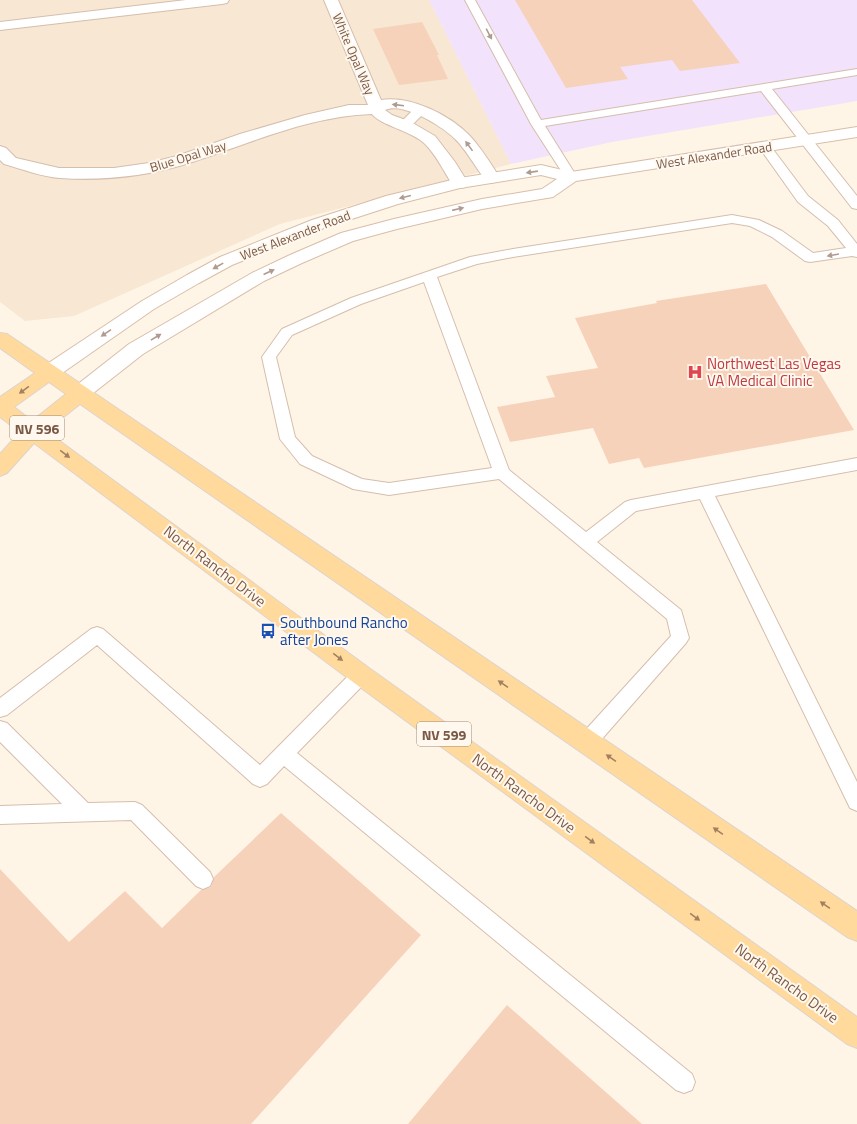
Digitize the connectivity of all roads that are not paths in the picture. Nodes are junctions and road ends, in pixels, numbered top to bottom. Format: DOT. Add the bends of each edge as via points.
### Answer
graph roads {
  1 [pos="222,0"];
  2 [pos="331,0"];
  3 [pos="470,0"];
  4 [pos="0,26"];
  5 [pos="857,72"];
  6 [pos="764,87"];
  7 [pos="377,109"];
  8 [pos="420,110"];
  9 [pos="537,124"];
  10 [pos="404,125"];
  11 [pos="857,132"];
  12 [pos="807,140"];
  13 [pos="765,147"];
  14 [pos="0,151"];
  15 [pos="570,177"];
  16 [pos="492,178"];
  17 [pos="460,183"];
  18 [pos="851,188"];
  19 [pos="857,205"];
  20 [pos="856,252"];
  21 [pos="429,275"];
  22 [pos="0,339"];
  23 [pos="48,372"];
  24 [pos="80,394"];
  25 [pos="0,407"];
  26 [pos="34,431"];
  27 [pos="857,464"];
  28 [pos="0,468"];
  29 [pos="502,472"];
  30 [pos="705,492"];
  31 [pos="586,541"];
  32 [pos="361,674"];
  33 [pos="0,709"];
  34 [pos="0,729"];
  35 [pos="587,742"];
  36 [pos="284,754"];
  37 [pos="857,802"];
  38 [pos="84,813"];
  39 [pos="0,815"];
  40 [pos="203,879"];
  41 [pos="857,927"];
  42 [pos="857,1034"];
  43 [pos="684,1082"];
  1 -- 4 [label="main road"];
  2 -- 7 [label="main road, White Opal Way"];
  3 -- 9 [label="lane, one-way"];
  5 -- 6 [label="lane"];
  6 -- 9 [label="lane"];
  6 -- 12 [label="lane"];
  8 -- 7 [label="main road, Blue Opal Way, one-way" via="398,104 383,104"];
  7 -- 10 [label="main road" via="378,113 386,118"];
  7 -- 14 [label="main road, Blue Opal Way" via="349,110 311,118 246,137 182,160 114,173 58,173 10,160"];
  8 -- 10 [label="lane"];
  16 -- 8 [label="main road, Blue Opal Way, one-way" via="464,138 442,121"];
  9 -- 15 [label="lane"];
  10 -- 17 [label="main road" via="429,139"];
  11 -- 12 [label="main road, West Alexander Road"];
  12 -- 13 [label="main road, West Alexander Road"];
  12 -- 18 [label="lane"];
  13 -- 15 [label="main road, West Alexander Road"];
  13 -- 20 [label="lane" via="803,198 833,223"];
  15 -- 16 [label="main road, West Alexander Road, one-way" via="541,170"];
  24 -- 15 [label="main road, West Alexander Road, one-way" via="136,349 258,277 296,259 347,237 394,224 547,192"];
  16 -- 17 [label="main road, West Alexander Road"];
  17 -- 23 [label="main road, West Alexander Road, one-way" via="392,200 318,224 226,262 148,305"];
  18 -- 19 [label="lane"];
  20 -- 21 [label="lane, one-way" via="810,258 777,234 754,223 732,219 475,260"];
  21 -- 29 [label="lane"];
  21 -- 29 [label="lane" via="356,301 287,332 269,357 288,439 306,460 359,485 389,489"];
  22 -- 23 [label="main road"];
  23 -- 24 [label="main road"];
  23 -- 25 [label="main road, NV 596, one-way"];
  24 -- 26 [label="main road, NV 596"];
  35 -- 24 [label="main road, one-way"];
  25 -- 26 [label="main road, North Rancho Drive / NV 599"];
  26 -- 28 [label="main road, NV 596"];
  26 -- 32 [label="main road, North Rancho Drive / NV 599, one-way"];
  27 -- 30 [label="lane"];
  29 -- 31 [label="lane"];
  30 -- 31 [label="lane" via="631,506"];
  30 -- 37 [label="lane"];
  31 -- 35 [label="lane" via="675,615 680,638"];
  32 -- 36 [label="lane"];
  32 -- 42 [label="main road, North Rancho Drive / NV 599, one-way"];
  33 -- 36 [label="lane" via="97,634 260,778"];
  34 -- 38 [label="lane"];
  41 -- 35 [label="main road, one-way"];
  36 -- 43 [label="lane"];
  38 -- 39 [label="lane"];
  38 -- 40 [label="lane" via="135,811"];
}
